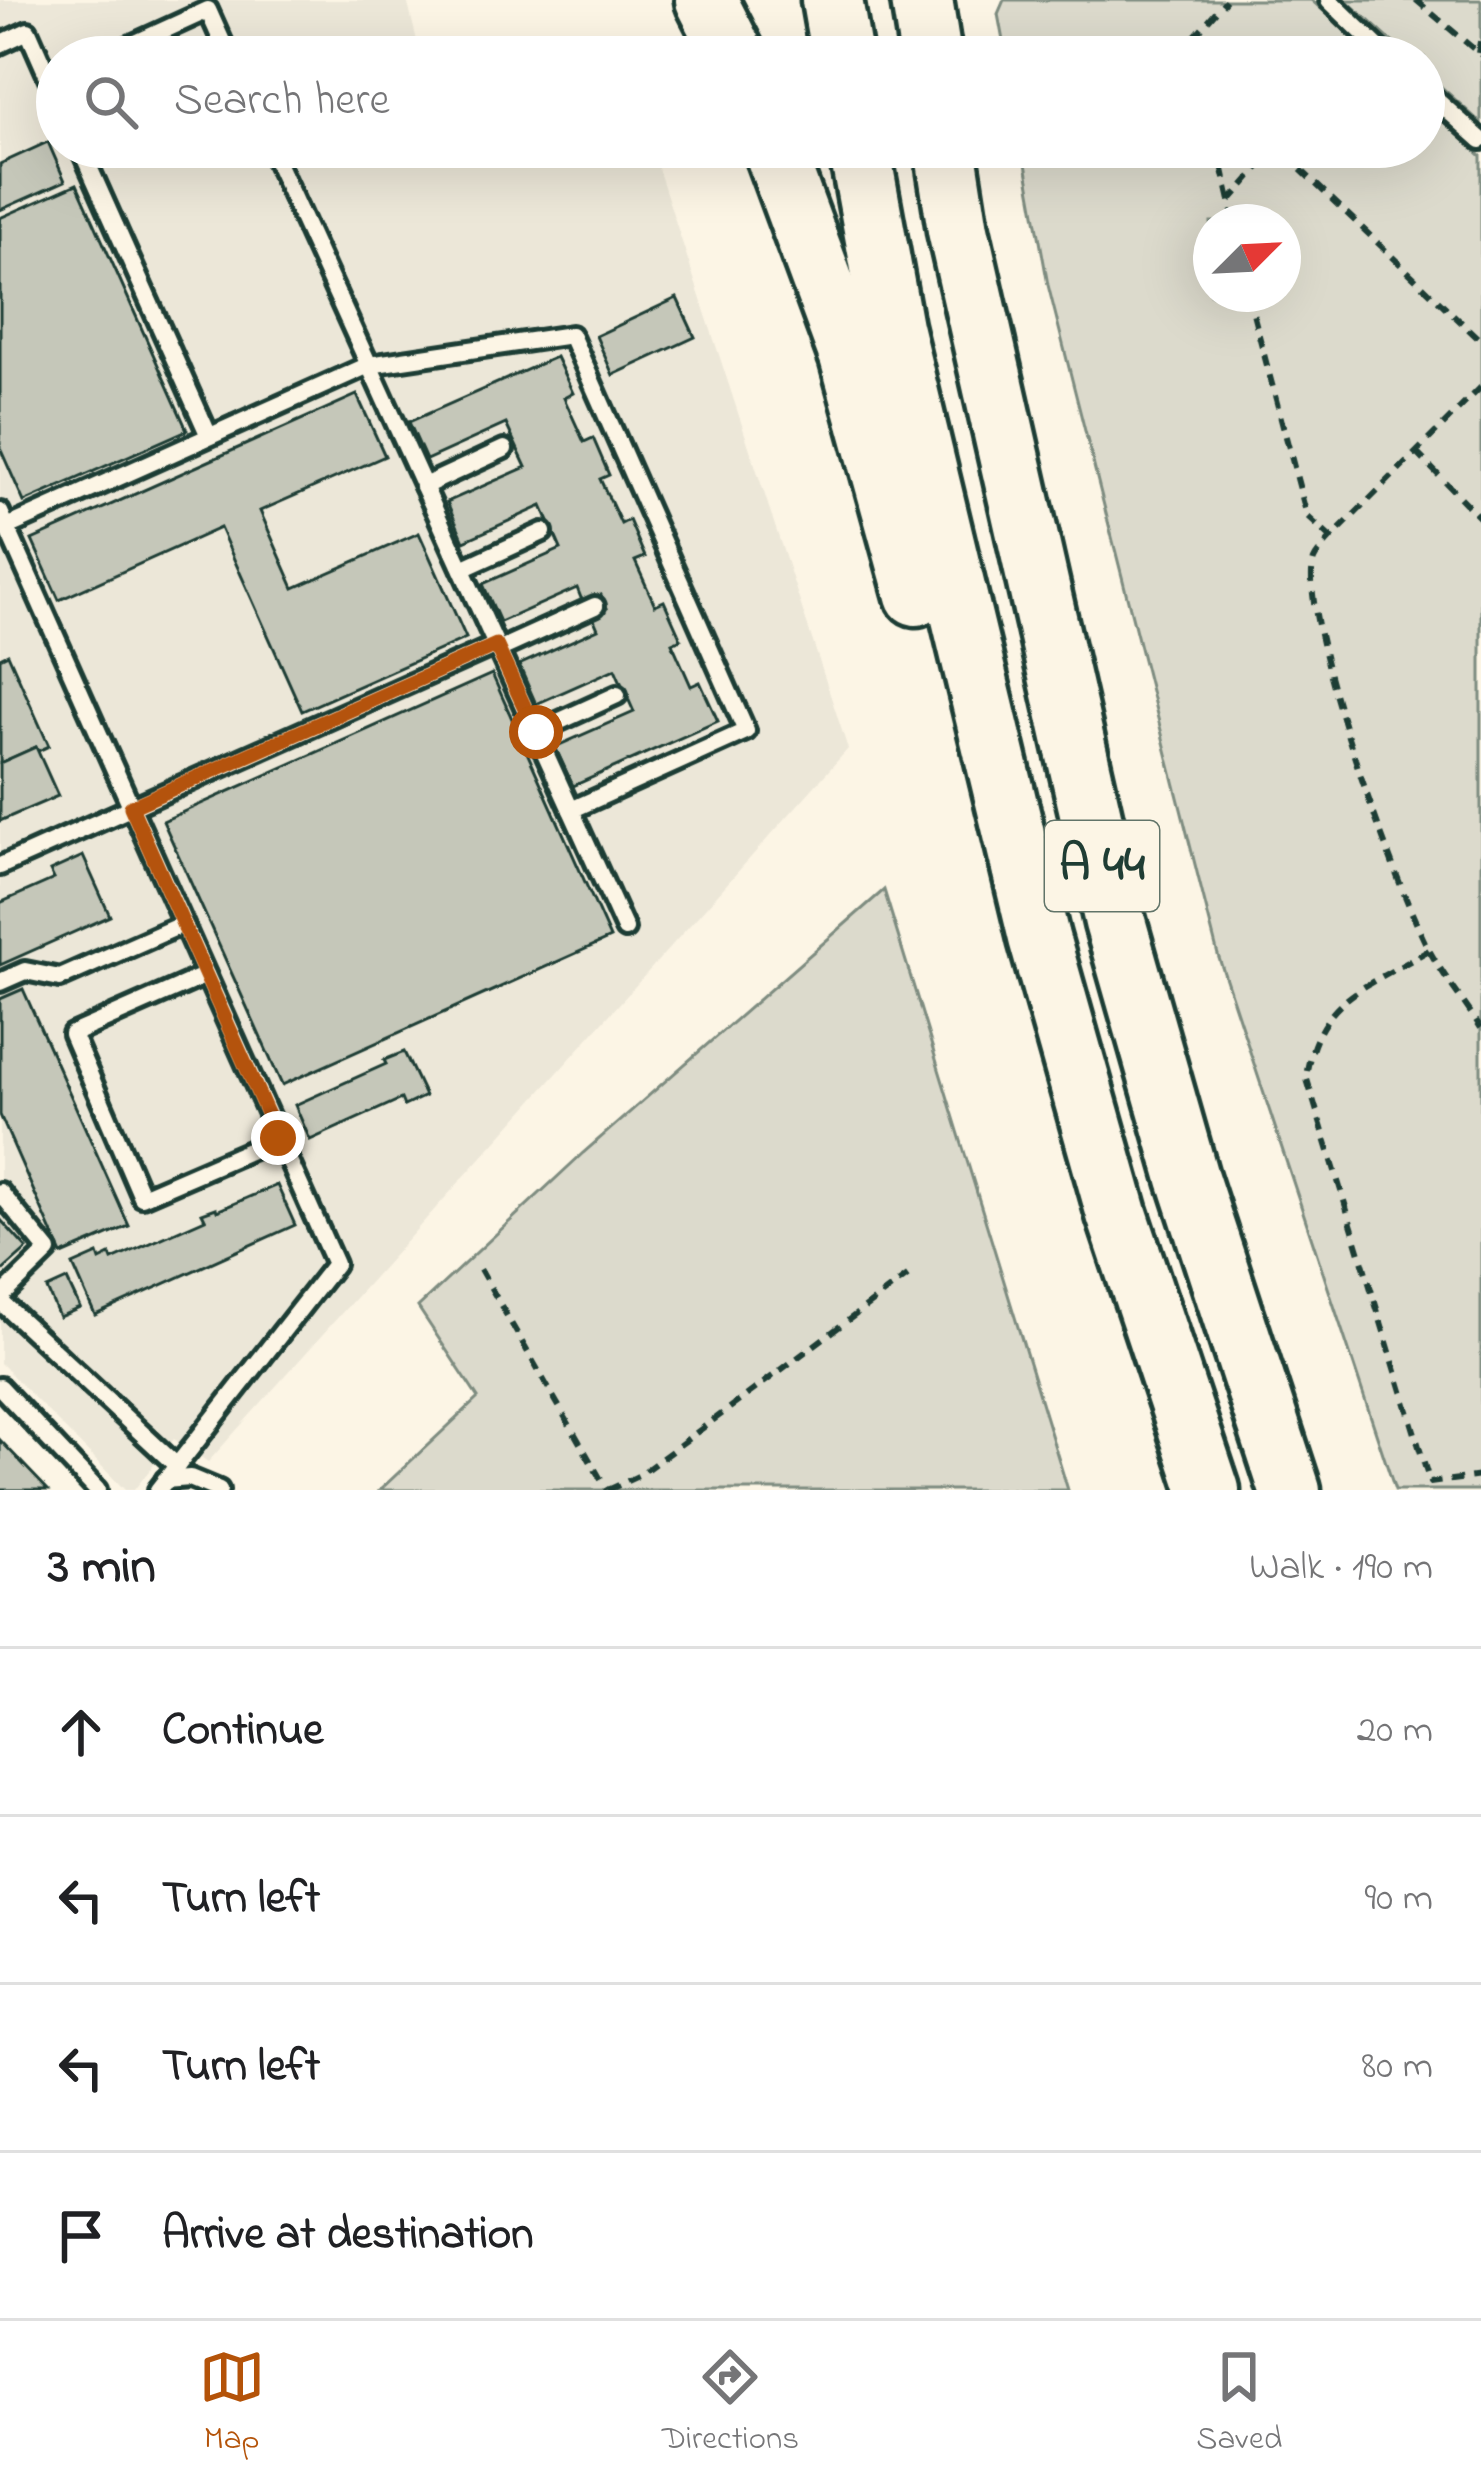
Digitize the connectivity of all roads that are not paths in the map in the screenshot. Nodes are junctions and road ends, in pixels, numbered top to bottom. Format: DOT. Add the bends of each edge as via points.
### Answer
graph roads {
  1 [pos="706,0"];
  2 [pos="832,0"];
  3 [pos="922,0"];
  4 [pos="1329,0"];
  5 [pos="151,36"];
  6 [pos="220,36"];
  7 [pos="724,36"];
  8 [pos="838,36"];
  9 [pos="928,36"];
  10 [pos="1357,36"];
  11 [pos="0,44"];
  12 [pos="36,47"];
  13 [pos="1445,108"];
  14 [pos="1481,140"];
  15 [pos="89,168"];
  16 [pos="280,168"];
  17 [pos="781,168"];
  18 [pos="863,168"];
  19 [pos="948,168"];
  20 [pos="369,365"];
  21 [pos="209,436"];
  22 [pos="504,449"];
  23 [pos="424,486"];
  24 [pos="3,519"];
  25 [pos="543,532"];
  26 [pos="462,569"];
  27 [pos="595,606"];
  28 [pos="497,647"];
  29 [pos="617,695"];
  30 [pos="536,732"];
  31 [pos="131,807"];
  32 [pos="572,810"];
  33 [pos="0,866"];
  34 [pos="183,924"];
  35 [pos="626,929"];
  36 [pos="1039,938"];
  37 [pos="206,975"];
  38 [pos="0,982"];
  39 [pos="278,1138"];
  40 [pos="0,1192"];
  41 [pos="0,1299"];
  42 [pos="0,1387"];
  43 [pos="167,1479"];
  44 [pos="97,1490"];
  45 [pos="219,1490"];
  46 [pos="1209,1490"];
  47 [pos="1290,1490"];
  1 -- 7 [label="highway"];
  2 -- 8 [label="highway"];
  3 -- 9 [label="highway"];
  4 -- 10 [label="lane"];
  5 -- 6 [label="lane" via="208,10"];
  11 -- 12 [label="lane" via="28,31"];
  13 -- 14 [label="lane"];
  15 -- 21 [label="lane"];
  16 -- 20 [label="lane"];
  17 -- 36 [label="highway" via="850,356 973,796"];
  18 -- 36 [label="highway, A 44" via="892,327"];
  19 -- 47 [label="highway, A 44" via="1115,922"];
  20 -- 21 [label="lane"];
  20 -- 23 [label="lane"];
  20 -- 32 [label="lane" via="571,335 746,731"];
  21 -- 24 [label="lane"];
  22 -- 23 [label="lane"];
  23 -- 26 [label="lane"];
  24 -- 31 [label="lane"];
  25 -- 26 [label="lane"];
  26 -- 28 [label="lane"];
  27 -- 28 [label="lane"];
  28 -- 30 [label="lane"];
  28 -- 31 [label="lane"];
  29 -- 30 [label="lane"];
  30 -- 32 [label="lane"];
  31 -- 33 [label="lane"];
  31 -- 34 [label="lane"];
  32 -- 35 [label="lane"];
  34 -- 37 [label="lane"];
  34 -- 38 [label="lane" via="60,978 25,971"];
  36 -- 46 [label="highway, A 44" via="1117,1214"];
  37 -- 39 [label="lane"];
  37 -- 39 [label="lane" via="72,1034 142,1197"];
  39 -- 43 [label="lane" via="335,1264"];
  40 -- 41 [label="lane" via="48,1251"];
  41 -- 43 [label="lane"];
  42 -- 44 [label="lane"];
  43 -- 45 [label="lane"];
}
